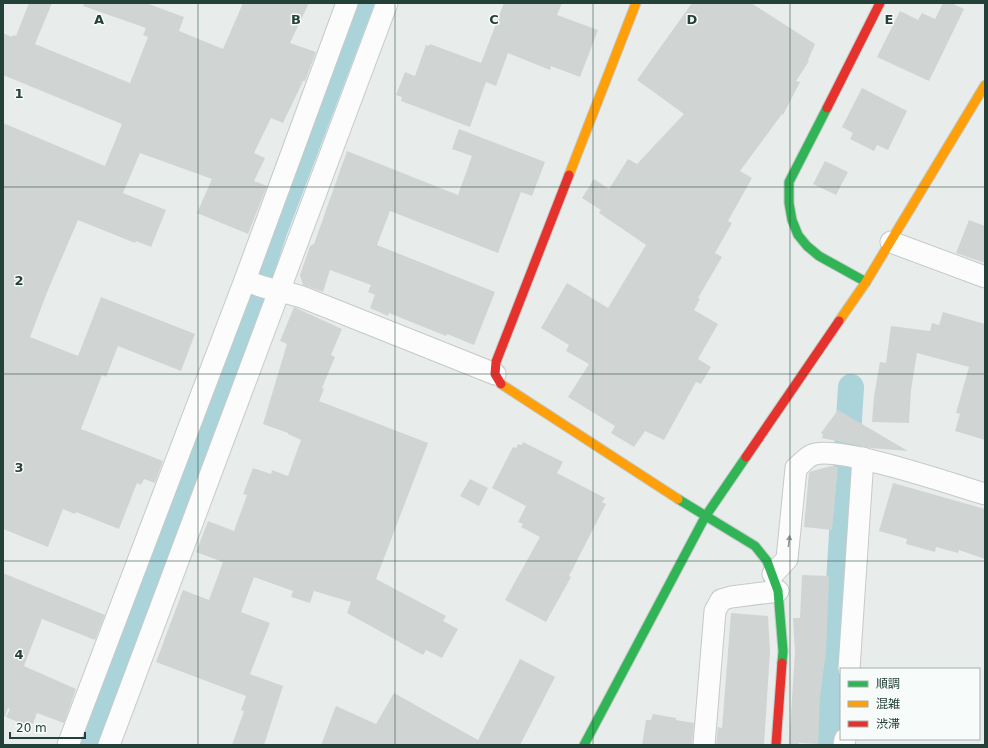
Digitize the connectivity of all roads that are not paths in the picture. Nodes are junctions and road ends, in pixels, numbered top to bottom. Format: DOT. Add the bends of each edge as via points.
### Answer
graph roads {
  1 [pos="347,3"];
  2 [pos="387,3"];
  3 [pos="636,3"];
  4 [pos="880,3"];
  5 [pos="985,85"];
  6 [pos="891,242"];
  7 [pos="985,277"];
  8 [pos="866,282"];
  9 [pos="261,286"];
  10 [pos="495,374"];
  11 [pos="863,458"];
  12 [pos="985,494"];
  13 [pos="705,517"];
  14 [pos="775,582"];
  15 [pos="850,668"];
  16 [pos="68,745"];
  17 [pos="109,745"];
  18 [pos="584,745"];
  19 [pos="704,745"];
  20 [pos="776,745"];
  1 -- 9 [label="street"];
  2 -- 9 [label="street"];
  3 -- 10 [label="street" via="496,362"];
  4 -- 8 [label="street" via="789,182 788,201 794,230 809,249 826,263"];
  5 -- 6 [label="street"];
  6 -- 7 [label="street"];
  6 -- 8 [label="street"];
  8 -- 13 [label="street"];
  9 -- 10 [label="street" via="302,297"];
  9 -- 16 [label="street"];
  9 -- 17 [label="street"];
  10 -- 13 [label="street" via="503,386"];
  11 -- 12 [label="street"];
  14 -- 11 [label="street, one-way" via="787,559 796,468 812,455 830,452"];
  11 -- 15 [label="street"];
  13 -- 14 [label="street" via="755,546 767,561"];
  13 -- 18 [label="street"];
  14 -- 19 [label="street" via="721,600 715,611"];
  14 -- 20 [label="street" via="783,650"];
}
